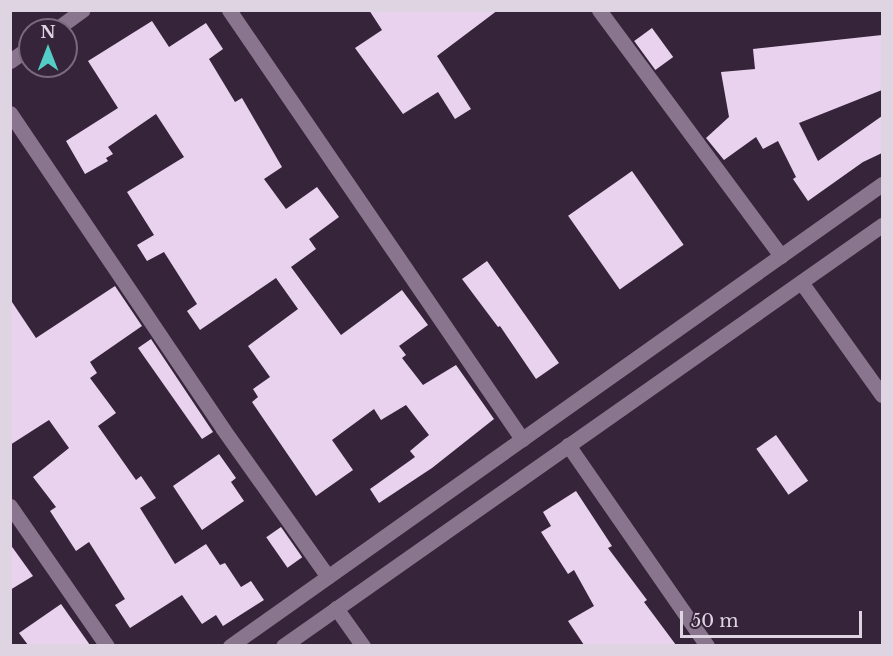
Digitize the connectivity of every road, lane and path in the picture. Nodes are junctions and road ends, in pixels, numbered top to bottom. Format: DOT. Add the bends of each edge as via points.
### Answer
graph roads {
  1 [pos="229,10"];
  2 [pos="600,10"];
  3 [pos="10,113"];
  4 [pos="882,184"];
  5 [pos="882,225"];
  6 [pos="781,256"];
  7 [pos="801,282"];
  8 [pos="882,395"];
  9 [pos="522,439"];
  10 [pos="568,445"];
  11 [pos="10,506"];
  12 [pos="328,577"];
  13 [pos="336,608"];
  14 [pos="107,645"];
  15 [pos="230,645"];
  16 [pos="283,645"];
  17 [pos="363,645"];
  18 [pos="707,645"];
  1 -- 9 [label="street"];
  2 -- 6 [label="street"];
  3 -- 12 [label="street"];
  4 -- 6 [label="street"];
  5 -- 7 [label="street"];
  6 -- 9 [label="street"];
  7 -- 8 [label="street"];
  7 -- 10 [label="street"];
  9 -- 12 [label="street"];
  10 -- 13 [label="street"];
  10 -- 18 [label="street"];
  11 -- 14 [label="street"];
  12 -- 15 [label="street"];
  13 -- 16 [label="street"];
  13 -- 17 [label="street"];
}
